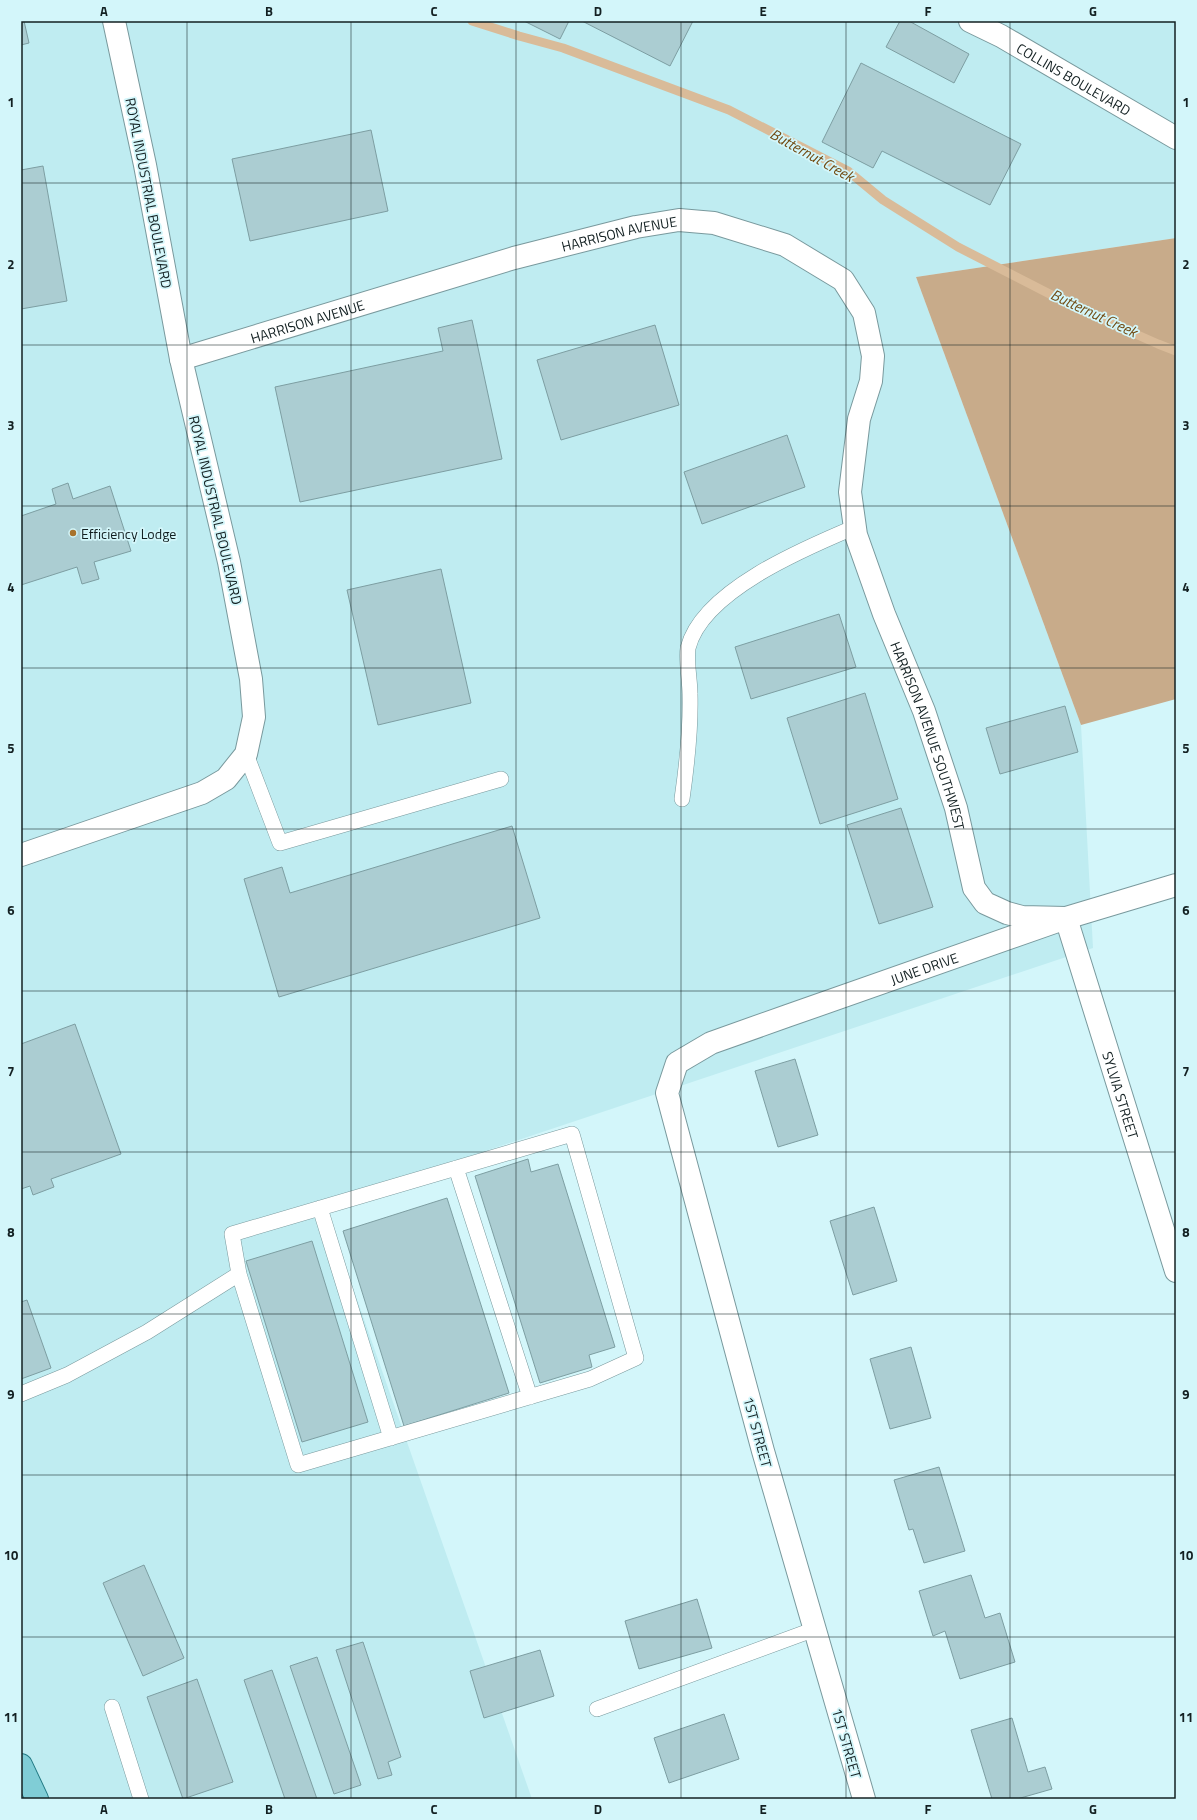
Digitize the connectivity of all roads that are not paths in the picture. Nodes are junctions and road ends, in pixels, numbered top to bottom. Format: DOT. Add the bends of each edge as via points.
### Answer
graph roads {
  1 [pos="114,21"];
  2 [pos="970,21"];
  3 [pos="1176,138"];
  4 [pos="181,359"];
  5 [pos="850,488"];
  6 [pos="855,527"];
  7 [pos="246,754"];
  8 [pos="501,779"];
  9 [pos="682,799"];
  10 [pos="21,855"];
  11 [pos="1176,885"];
  12 [pos="1066,918"];
  13 [pos="677,1063"];
  14 [pos="456,1168"];
  15 [pos="320,1208"];
  16 [pos="1176,1271"];
  17 [pos="239,1274"];
  18 [pos="21,1394"];
  19 [pos="530,1397"];
  20 [pos="392,1438"];
  21 [pos="815,1629"];
  22 [pos="112,1707"];
  23 [pos="597,1709"];
  24 [pos="21,1765"];
  25 [pos="37,1799"];
  26 [pos="141,1799"];
  27 [pos="864,1799"];
  1 -- 4 [label="street, ROYAL INDUSTRIAL BOULEVARD"];
  2 -- 3 [label="street, COLLINS BOULEVARD" via="1002,36"];
  4 -- 5 [label="street, HARRISON AVENUE" via="514,258 636,227 679,220 714,223 785,245 843,280 864,313 873,356 871,381 859,419"];
  4 -- 7 [label="street, ROYAL INDUSTRIAL BOULEVARD" via="229,562 251,679 254,717"];
  5 -- 6 [label="street, HARRISON AVENUE SOUTHWEST"];
  6 -- 9 [label="lane" via="805,548 752,577 706,614 696,628 688,649 689,743"];
  6 -- 12 [label="street, HARRISON AVENUE SOUTHWEST" via="884,614 927,718 956,808 974,888 985,903 1008,913 1022,917"];
  7 -- 8 [label="lane" via="280,843"];
  7 -- 10 [label="street, ROYAL INDUSTRIAL BOULEVARD" via="226,779 202,793"];
  11 -- 12 [label="street, JUNE DRIVE"];
  12 -- 13 [label="street, JUNE DRIVE" via="711,1043"];
  12 -- 16 [label="street, SYLVIA STREET"];
  13 -- 21 [label="street, 1ST STREET" via="668,1094 761,1443"];
  14 -- 15 [label="lane"];
  14 -- 19 [label="lane"];
  14 -- 19 [label="lane" via="572,1134 636,1358 590,1380"];
  15 -- 17 [label="lane" via="232,1234"];
  15 -- 20 [label="lane"];
  17 -- 18 [label="lane" via="147,1332 67,1375"];
  17 -- 20 [label="lane" via="298,1465"];
  19 -- 20 [label="lane"];
  21 -- 23 [label="lane"];
  21 -- 27 [label="street, 1ST STREET"];
  22 -- 26 [label="lane"];
  24 -- 25 [label="main road"];
}
